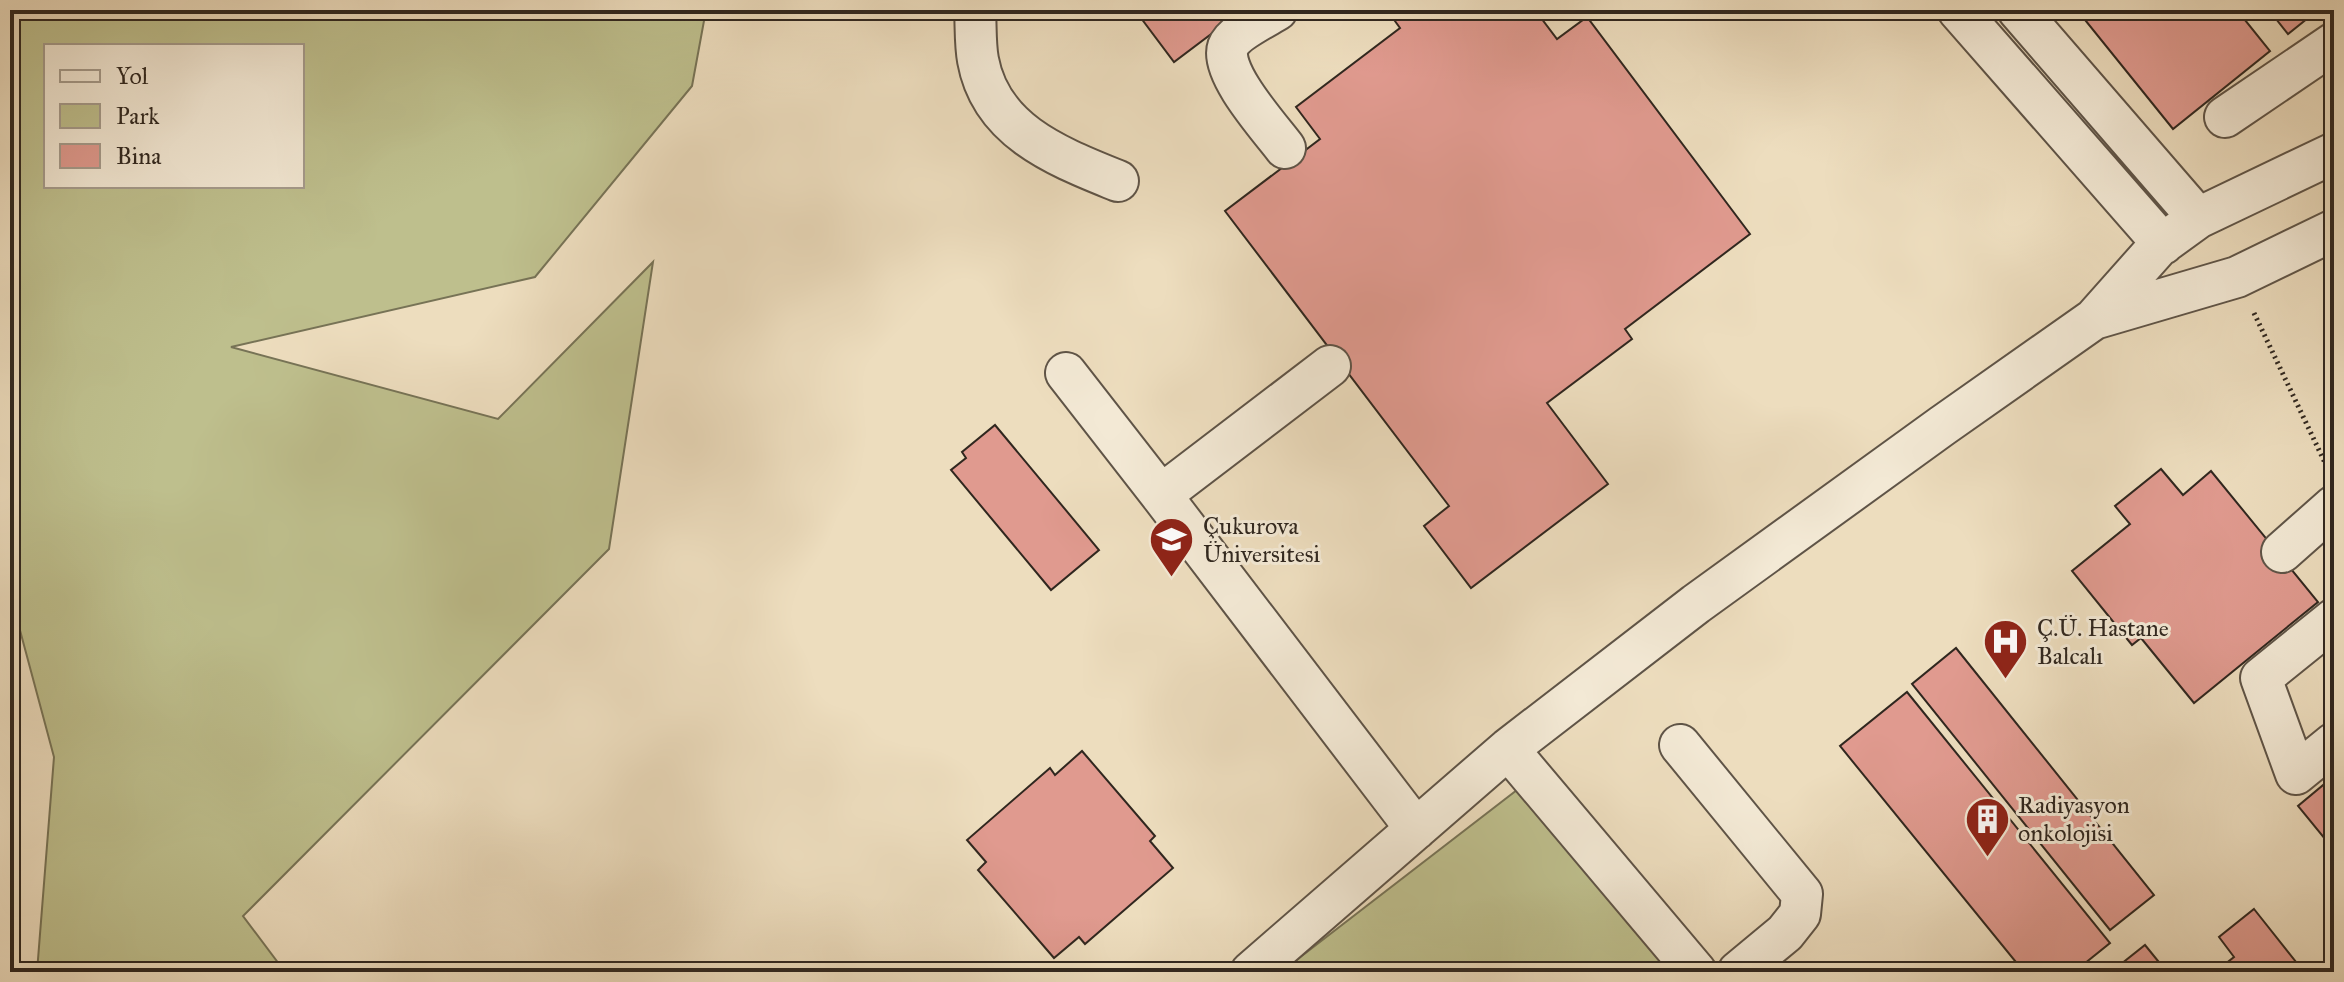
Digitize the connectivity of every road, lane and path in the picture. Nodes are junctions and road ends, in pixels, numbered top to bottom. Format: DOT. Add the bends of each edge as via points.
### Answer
graph roads {
  1 [pos="975,10"];
  2 [pos="1277,10"];
  3 [pos="1958,10"];
  4 [pos="2018,10"];
  5 [pos="2334,43"];
  6 [pos="2225,117"];
  7 [pos="1285,148"];
  8 [pos="2334,153"];
  9 [pos="1118,181"];
  10 [pos="2198,218"];
  11 [pos="2334,230"];
  12 [pos="2163,244"];
  13 [pos="2237,277"];
  14 [pos="2094,319"];
  15 [pos="1330,366"];
  16 [pos="1066,373"];
  17 [pos="2331,487"];
  18 [pos="1161,495"];
  19 [pos="2282,552"];
  20 [pos="2334,619"];
  21 [pos="2334,743"];
  22 [pos="1680,745"];
  23 [pos="1508,749"];
  24 [pos="1416,829"];
  25 [pos="1251,972"];
  26 [pos="1696,972"];
  27 [pos="1738,972"];
  1 -- 9 [label="street" via="978,61 989,94 1012,126 1056,156"];
  2 -- 7 [label="street" via="1240,33 1228,45 1226,59 1236,82"];
  3 -- 12 [label="street"];
  4 -- 10 [label="street"];
  5 -- 6 [label="street"];
  8 -- 10 [label="street"];
  10 -- 12 [label="street"];
  11 -- 13 [label="street"];
  12 -- 14 [label="street"];
  13 -- 14 [label="street"];
  13 -- 17 [label="path"];
  14 -- 23 [label="street" via="1696,604"];
  15 -- 18 [label="street"];
  16 -- 18 [label="street"];
  17 -- 19 [label="street"];
  18 -- 24 [label="street"];
  20 -- 21 [label="street" via="2261,678 2296,774"];
  22 -- 27 [label="street" via="1802,894 1800,914 1785,933"];
  23 -- 24 [label="street"];
  23 -- 26 [label="street"];
  24 -- 25 [label="street"];
}
